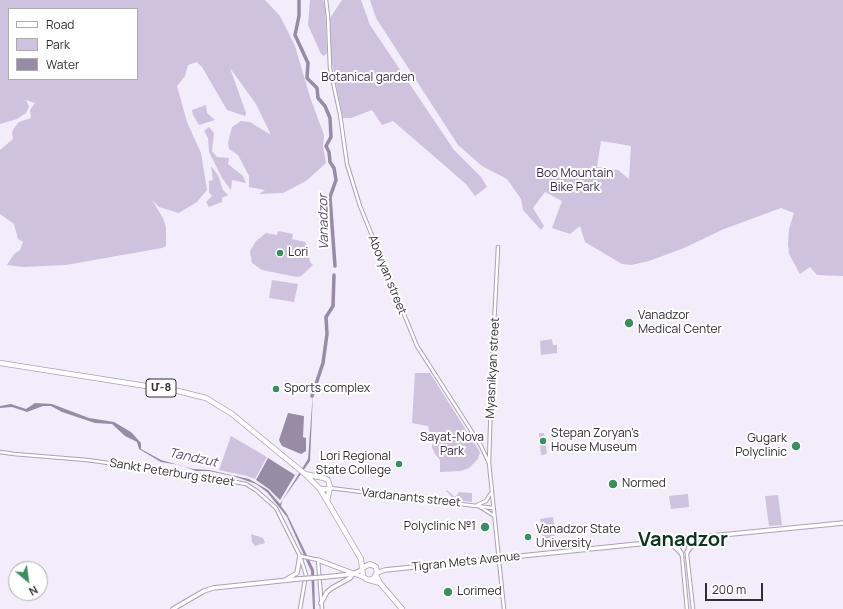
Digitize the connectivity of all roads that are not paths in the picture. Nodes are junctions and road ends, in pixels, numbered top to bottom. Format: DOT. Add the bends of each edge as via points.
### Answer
graph roads {
  1 [pos="326,0"];
  2 [pos="498,247"];
  3 [pos="0,363"];
  4 [pos="0,452"];
  5 [pos="490,463"];
  6 [pos="305,474"];
  7 [pos="322,477"];
  8 [pos="318,486"];
  9 [pos="329,489"];
  10 [pos="492,491"];
  11 [pos="327,502"];
  12 [pos="474,505"];
  13 [pos="493,508"];
  14 [pos="494,518"];
  15 [pos="843,523"];
  16 [pos="687,537"];
  17 [pos="699,537"];
  18 [pos="678,538"];
  19 [pos="667,541"];
  20 [pos="689,542"];
  21 [pos="677,543"];
  22 [pos="687,552"];
  23 [pos="681,553"];
  24 [pos="300,556"];
  25 [pos="498,558"];
  26 [pos="361,559"];
  27 [pos="318,560"];
  28 [pos="368,564"];
  29 [pos="376,567"];
  30 [pos="362,569"];
  31 [pos="385,570"];
  32 [pos="353,574"];
  33 [pos="377,574"];
  34 [pos="363,577"];
  35 [pos="284,580"];
  36 [pos="369,580"];
  37 [pos="380,583"];
  38 [pos="321,603"];
  39 [pos="173,609"];
  40 [pos="300,609"];
  41 [pos="322,609"];
  42 [pos="402,609"];
  43 [pos="504,609"];
  44 [pos="687,609"];
  45 [pos="693,609"];
  1 -- 5 [label="street, Abovyan street" via="330,68 347,164 370,234 417,346"];
  2 -- 5 [label="street, Myasnikyan street"];
  3 -- 6 [label="highway, Մ-8" via="172,390 206,398 223,407"];
  4 -- 24 [label="street, Sankt Peterburg street" via="102,462 246,484 276,508"];
  5 -- 10 [label="street, Myasnikyan street"];
  6 -- 7 [label="highway, Մ-8"];
  6 -- 8 [label="highway, Մ-8"];
  7 -- 8 [label="highway" via="317,479"];
  7 -- 9 [label="highway" via="328,480"];
  8 -- 9 [label="highway"];
  8 -- 11 [label="highway, Մ-8"];
  9 -- 11 [label="highway"];
  9 -- 12 [label="street, Vardanants street"];
  10 -- 12 [label="street" via="486,501"];
  10 -- 13 [label="street, Myasnikyan street"];
  11 -- 26 [label="highway, Մ-8"];
  12 -- 13 [label="street, Vardanants street"];
  12 -- 14 [label="street" via="489,511"];
  13 -- 14 [label="street, Myasnikyan street"];
  14 -- 25 [label="street, Myasnikyan street"];
  15 -- 17 [label="main road, Tigran Mets Avenue"];
  16 -- 17 [label="main road, Tigran Mets Avenue"];
  16 -- 18 [label="main road, Tigran Mets Avenue"];
  16 -- 20 [label="main road"];
  17 -- 20 [label="main road, Tigran Mets Avenue"];
  17 -- 22 [label="main road"];
  18 -- 19 [label="main road, Tigran Mets Avenue"];
  18 -- 21 [label="main road"];
  19 -- 21 [label="main road, Tigran Mets Avenue"];
  19 -- 23 [label="main road" via="676,546"];
  19 -- 25 [label="main road, Tigran Mets Avenue"];
  20 -- 21 [label="main road, Tigran Mets Avenue"];
  20 -- 22 [label="street"];
  21 -- 23 [label="street"];
  22 -- 45 [label="street"];
  23 -- 44 [label="street"];
  24 -- 27 [label="street"];
  24 -- 35 [label="main road" via="297,573"];
  24 -- 40 [label="street, Sankt Peterburg street" via="306,575"];
  25 -- 31 [label="main road, Tigran Mets Avenue"];
  25 -- 43 [label="street, Myasnikyan street"];
  26 -- 28 [label="highway, Մ-8"];
  26 -- 30 [label="highway, Մ-8"];
  27 -- 32 [label="main road"];
  27 -- 38 [label="street"];
  28 -- 29 [label="highway"];
  28 -- 30 [label="highway"];
  29 -- 31 [label="main road, Tigran Mets Avenue"];
  29 -- 33 [label="highway"];
  30 -- 32 [label="main road"];
  30 -- 34 [label="highway"];
  31 -- 33 [label="main road, Tigran Mets Avenue"];
  32 -- 34 [label="main road"];
  32 -- 35 [label="main road, bridge"];
  32 -- 38 [label="main road" via="327,592"];
  33 -- 36 [label="highway"];
  33 -- 37 [label="highway"];
  34 -- 36 [label="highway"];
  35 -- 39 [label="main road" via="214,588"];
  36 -- 37 [label="highway"];
  37 -- 42 [label="highway"];
  38 -- 41 [label="street"];
}
